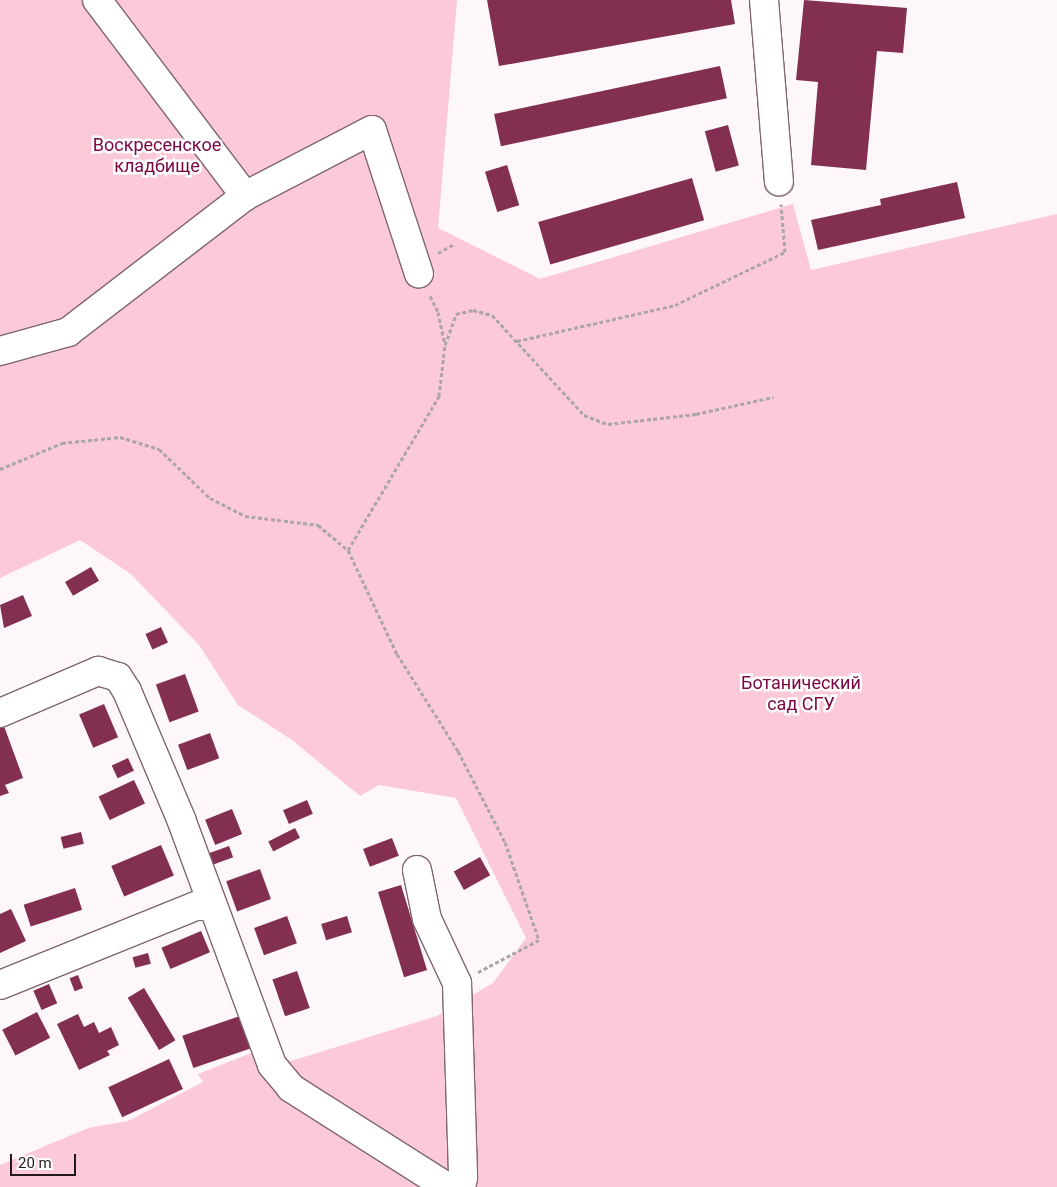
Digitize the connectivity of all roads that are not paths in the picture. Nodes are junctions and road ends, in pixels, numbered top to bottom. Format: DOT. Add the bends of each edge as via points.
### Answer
graph roads {
  1 [pos="97,0"];
  2 [pos="764,0"];
  3 [pos="779,181"];
  4 [pos="245,196"];
  5 [pos="419,274"];
  6 [pos="0,352"];
  7 [pos="0,713"];
  8 [pos="417,870"];
  9 [pos="212,906"];
  10 [pos="0,985"];
  11 [pos="447,1187"];
  12 [pos="461,1187"];
  1 -- 4 [label="street"];
  2 -- 3 [label="street"];
  4 -- 5 [label="street" via="372,130"];
  4 -- 6 [label="street" via="68,332"];
  7 -- 9 [label="street" via="98,671 118,677 127,691 181,819"];
  8 -- 12 [label="street" via="427,919 457,983 464,1178"];
  9 -- 10 [label="street" via="196,906"];
  9 -- 11 [label="street" via="272,1064 291,1088"];
}
